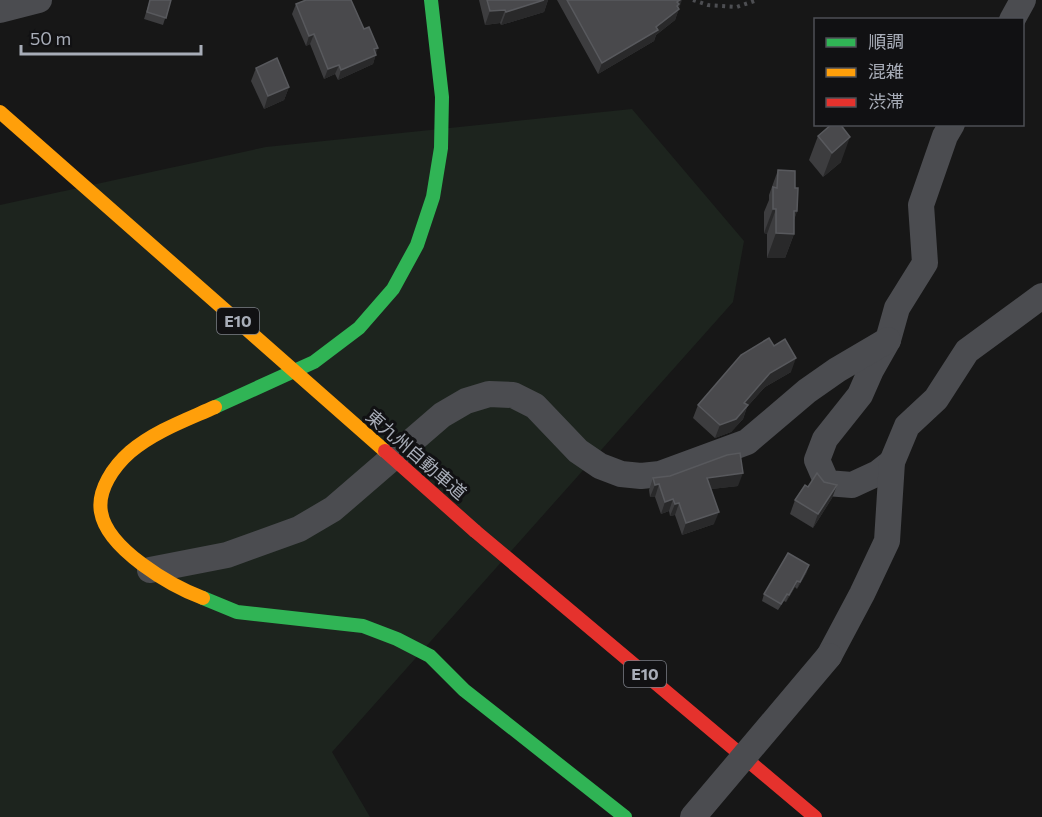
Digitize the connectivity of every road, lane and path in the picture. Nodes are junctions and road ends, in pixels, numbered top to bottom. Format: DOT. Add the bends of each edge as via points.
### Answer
graph roads {
  1 [pos="39,0"];
  2 [pos="431,0"];
  3 [pos="693,0"];
  4 [pos="757,0"];
  5 [pos="1023,0"];
  6 [pos="0,10"];
  7 [pos="1013,18"];
  8 [pos="0,112"];
  9 [pos="951,126"];
  10 [pos="1042,296"];
  11 [pos="888,340"];
  12 [pos="892,462"];
  13 [pos="150,570"];
  14 [pos="625,817"];
  15 [pos="693,817"];
  16 [pos="815,817"];
  1 -- 6 [label="street"];
  2 -- 13 [label="main road" via="442,97 441,148 433,197 417,245 393,289 359,328 341,342 314,362 159,432 129,453 111,474 102,493 101,512 120,545"];
  3 -- 4 [label="path" via="736,7"];
  5 -- 7 [label="street"];
  8 -- 16 [label="main road, 東九州自動車道 / E10, bridge" via="475,531"];
  9 -- 11 [label="street" via="921,205 925,262 897,308"];
  10 -- 12 [label="street" via="967,351 936,399 907,426"];
  11 -- 12 [label="street" via="860,395 825,439 817,460 827,483 852,485"];
  11 -- 13 [label="street" via="807,391 747,442 660,474 641,477 600,466 578,451 535,406 513,395 489,394 466,401 442,415 333,510 299,529 227,555"];
  12 -- 15 [label="street, bridge" via="887,541 829,656"];
  13 -- 14 [label="main road" via="192,594 237,612 344,622 398,639 430,656 464,690"];
}
